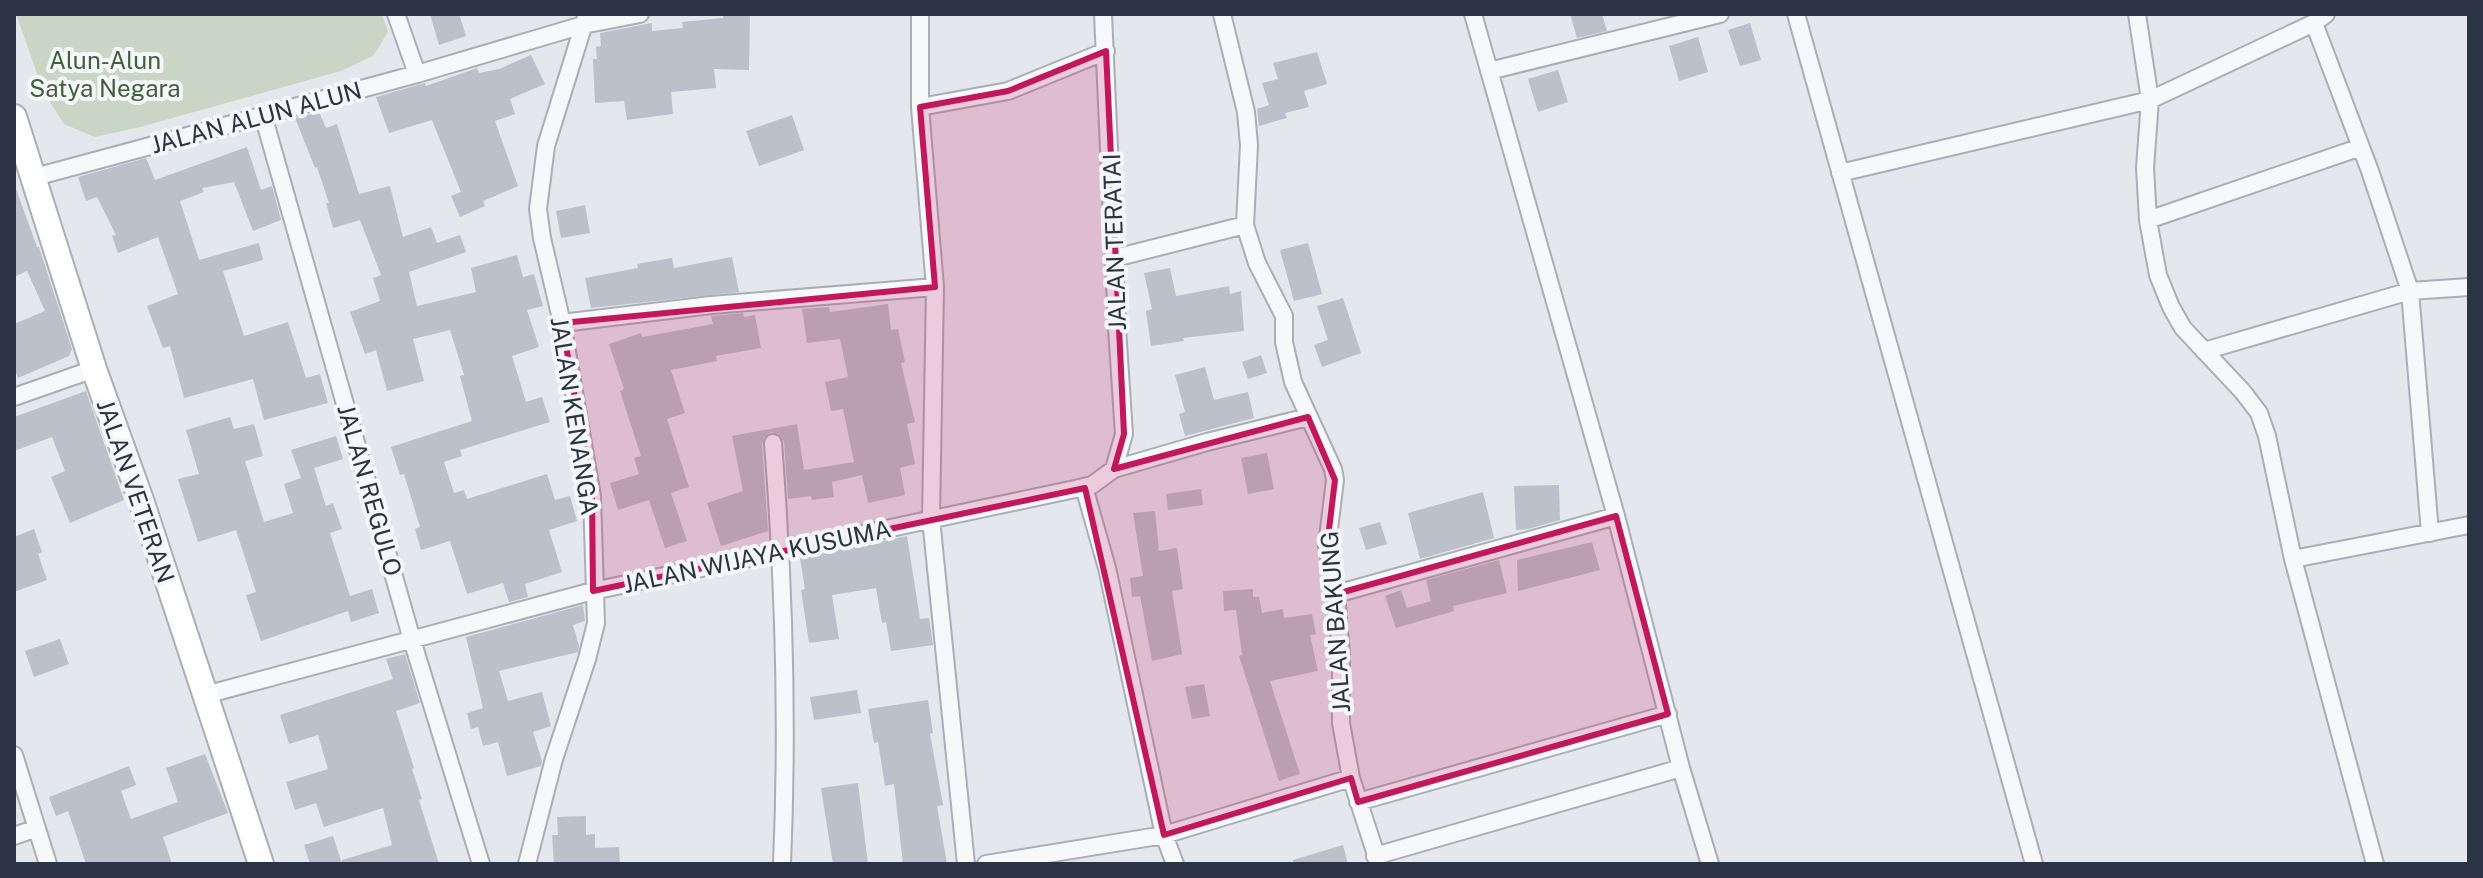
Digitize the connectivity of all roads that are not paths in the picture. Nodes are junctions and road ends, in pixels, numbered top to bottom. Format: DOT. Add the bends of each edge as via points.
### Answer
graph roads {
  1 [pos="396,14"];
  2 [pos="640,14"];
  3 [pos="920,14"];
  4 [pos="1103,14"];
  5 [pos="1222,14"];
  6 [pos="1473,14"];
  7 [pos="1720,14"];
  8 [pos="1796,14"];
  9 [pos="2137,14"];
  10 [pos="2320,18"];
  11 [pos="585,20"];
  12 [pos="1106,51"];
  13 [pos="1489,71"];
  14 [pos="417,74"];
  15 [pos="2150,100"];
  16 [pos="920,107"];
  17 [pos="263,115"];
  18 [pos="14,117"];
  19 [pos="2361,147"];
  20 [pos="1840,173"];
  21 [pos="35,177"];
  22 [pos="2148,220"];
  23 [pos="1245,225"];
  24 [pos="1115,258"];
  25 [pos="935,287"];
  26 [pos="2469,287"];
  27 [pos="2410,291"];
  28 [pos="562,323"];
  29 [pos="2204,351"];
  30 [pos="94,369"];
  31 [pos="14,397"];
  32 [pos="1308,417"];
  33 [pos="773,443"];
  34 [pos="1114,469"];
  35 [pos="1084,487"];
  36 [pos="1616,516"];
  37 [pos="931,519"];
  38 [pos="2469,525"];
  39 [pos="2430,533"];
  40 [pos="781,551"];
  41 [pos="2293,559"];
  42 [pos="593,591"];
  43 [pos="1336,594"];
  44 [pos="412,640"];
  45 [pos="205,695"];
  46 [pos="1668,714"];
  47 [pos="14,755"];
  48 [pos="1681,768"];
  49 [pos="1351,778"];
  50 [pos="1358,802"];
  51 [pos="37,828"];
  52 [pos="1164,835"];
  53 [pos="14,836"];
  54 [pos="1377,860"];
  55 [pos="48,864"];
  56 [pos="261,864"];
  57 [pos="481,864"];
  58 [pos="527,864"];
  59 [pos="782,864"];
  60 [pos="966,864"];
  61 [pos="986,864"];
  62 [pos="1175,864"];
  63 [pos="1710,864"];
  64 [pos="2034,864"];
  65 [pos="2375,864"];
  1 -- 14 [label="street"];
  2 -- 11 [label="street, JALAN ALUN ALUN"];
  3 -- 16 [label="street"];
  4 -- 12 [label="street, JALAN TERATAI"];
  5 -- 23 [label="street, JALAN BAKUNG" via="1246,112"];
  6 -- 13 [label="street"];
  7 -- 13 [label="street"];
  8 -- 20 [label="street"];
  9 -- 15 [label="street"];
  10 -- 15 [label="street"];
  10 -- 19 [label="street"];
  11 -- 14 [label="street, JALAN ALUN ALUN"];
  11 -- 28 [label="street, JALAN KENANGA" via="546,146 538,209"];
  12 -- 16 [label="street" via="1008,91"];
  12 -- 24 [label="street, JALAN TERATAI"];
  13 -- 36 [label="street"];
  14 -- 17 [label="street, JALAN ALUN ALUN"];
  15 -- 20 [label="street"];
  15 -- 22 [label="street"];
  16 -- 25 [label="street"];
  17 -- 21 [label="street, JALAN ALUN ALUN"];
  17 -- 44 [label="street, JALAN REGULO"];
  18 -- 21 [label="main road, JALAN VETERAN"];
  19 -- 22 [label="street"];
  19 -- 27 [label="street"];
  20 -- 64 [label="street"];
  21 -- 30 [label="main road, JALAN VETERAN"];
  22 -- 29 [label="street" via="2158,275 2171,307"];
  23 -- 24 [label="street"];
  23 -- 32 [label="street, JALAN BAKUNG" via="1284,316 1289,370"];
  24 -- 34 [label="street, JALAN TERATAI" via="1124,434"];
  25 -- 28 [label="street"];
  25 -- 37 [label="street"];
  26 -- 27 [label="street"];
  27 -- 29 [label="street"];
  27 -- 39 [label="street"];
  28 -- 42 [label="street, JALAN KENANGA" via="592,496"];
  29 -- 41 [label="street" via="2259,413"];
  30 -- 31 [label="street"];
  30 -- 45 [label="main road, JALAN VETERAN"];
  32 -- 34 [label="street, JALAN WIJAYA KUSUMA"];
  32 -- 43 [label="street, JALAN BAKUNG" via="1335,480 1327,546"];
  33 -- 40 [label="street"];
  34 -- 35 [label="street, JALAN WIJAYA KUSUMA"];
  35 -- 37 [label="street, JALAN WIJAYA KUSUMA"];
  35 -- 52 [label="street" via="1107,568"];
  36 -- 43 [label="street"];
  36 -- 46 [label="street"];
  37 -- 40 [label="street, JALAN WIJAYA KUSUMA"];
  37 -- 60 [label="street"];
  38 -- 39 [label="street"];
  39 -- 41 [label="street"];
  40 -- 42 [label="street, JALAN WIJAYA KUSUMA"];
  40 -- 59 [label="street" via="786,765"];
  41 -- 65 [label="street"];
  42 -- 44 [label="street, JALAN WIJAYA KUSUMA"];
  42 -- 58 [label="street, JALAN KENANGA" via="596,623"];
  43 -- 49 [label="street, JALAN BAKUNG" via="1341,723"];
  44 -- 45 [label="street, JALAN WIJAYA KUSUMA"];
  44 -- 57 [label="street, JALAN REGULO"];
  45 -- 56 [label="main road, JALAN VETERAN"];
  46 -- 48 [label="street"];
  46 -- 50 [label="street"];
  47 -- 51 [label="street"];
  48 -- 54 [label="street"];
  48 -- 63 [label="street"];
  49 -- 50 [label="street, JALAN BAKUNG"];
  49 -- 52 [label="street"];
  50 -- 54 [label="street, JALAN BAKUNG"];
  51 -- 53 [label="street"];
  51 -- 55 [label="street"];
  52 -- 61 [label="street"];
  52 -- 62 [label="street"];
}
